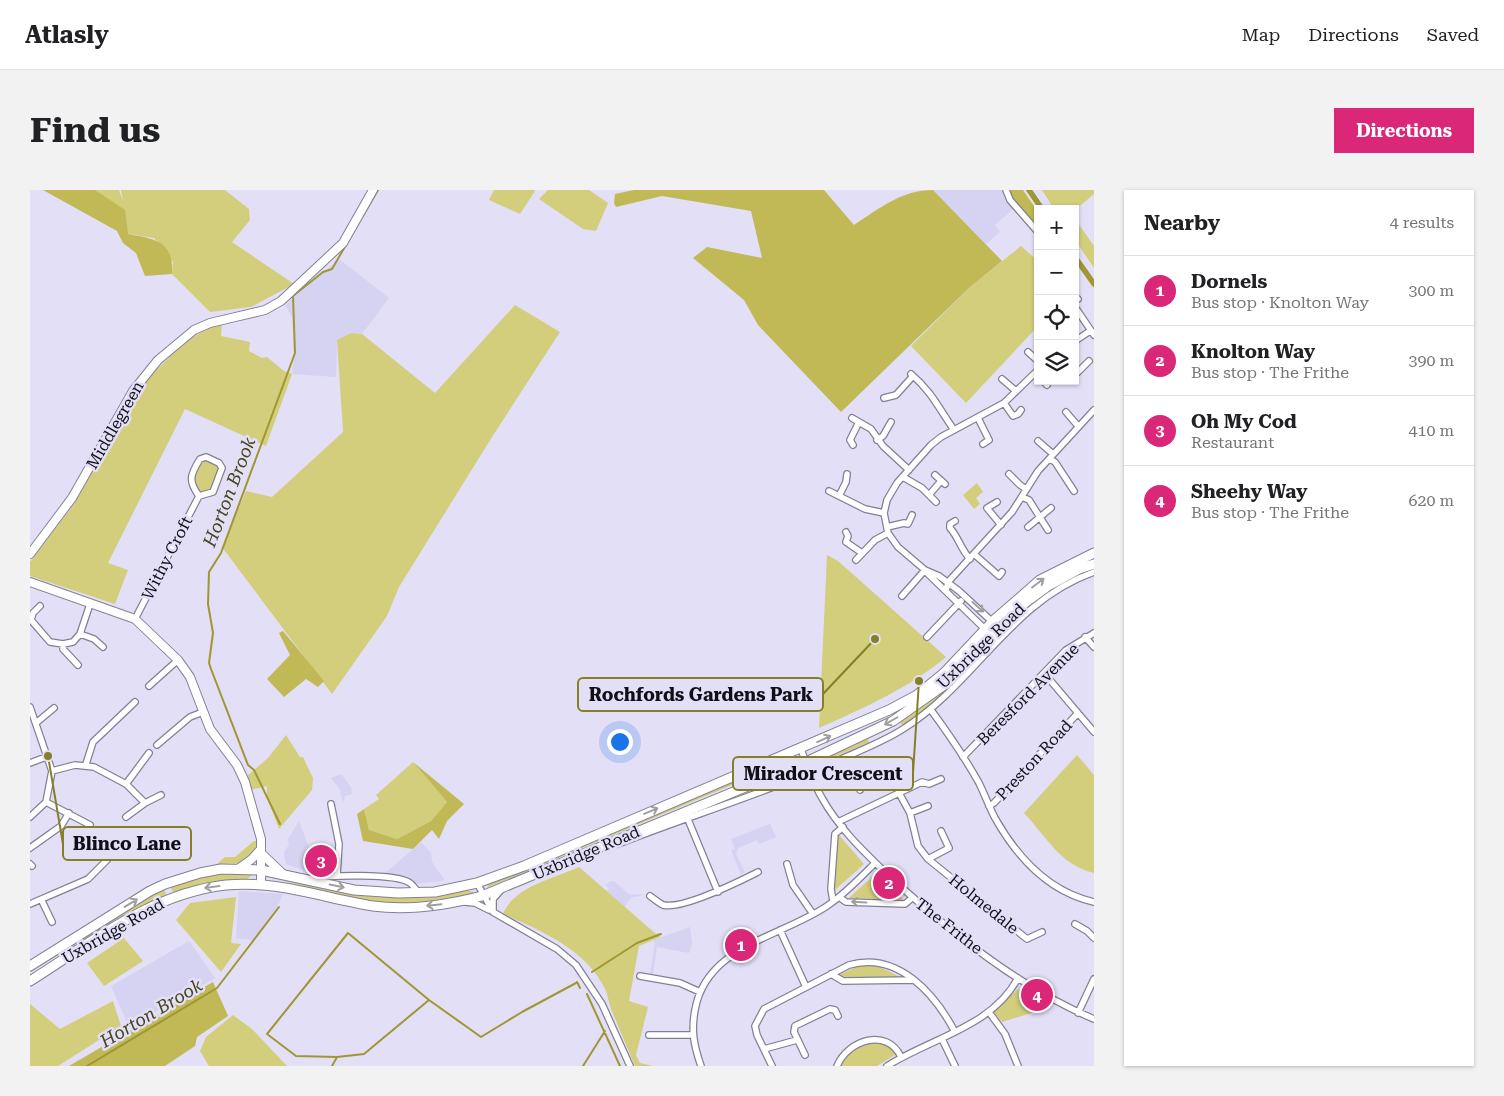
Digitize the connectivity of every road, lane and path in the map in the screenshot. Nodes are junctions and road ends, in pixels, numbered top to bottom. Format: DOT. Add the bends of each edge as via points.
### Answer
graph roads {
  1 [pos="373,190"];
  2 [pos="1006,190"];
  3 [pos="1034,227"];
  4 [pos="1079,313"];
  5 [pos="1092,333"];
  6 [pos="1079,340"];
  7 [pos="1028,352"];
  8 [pos="1034,357"];
  9 [pos="1089,361"];
  10 [pos="1079,369"];
  11 [pos="1079,375"];
  12 [pos="1034,376"];
  13 [pos="1002,379"];
  14 [pos="1083,379"];
  15 [pos="1016,391"];
  16 [pos="884,398"];
  17 [pos="1004,404"];
  18 [pos="1022,410"];
  19 [pos="1094,411"];
  20 [pos="1066,412"];
  21 [pos="852,418"];
  22 [pos="978,418"];
  23 [pos="859,422"];
  24 [pos="891,422"];
  25 [pos="1078,426"];
  26 [pos="954,430"];
  27 [pos="877,440"];
  28 [pos="1038,440"];
  29 [pos="984,444"];
  30 [pos="852,445"];
  31 [pos="1052,456"];
  32 [pos="908,470"];
  33 [pos="847,474"];
  34 [pos="1008,474"];
  35 [pos="936,475"];
  36 [pos="903,477"];
  37 [pos="1026,489"];
  38 [pos="829,491"];
  39 [pos="1074,491"];
  40 [pos="199,496"];
  41 [pos="839,496"];
  42 [pos="929,496"];
  43 [pos="1022,498"];
  44 [pos="936,502"];
  45 [pos="997,502"];
  46 [pos="1051,508"];
  47 [pos="884,513"];
  48 [pos="912,515"];
  49 [pos="1040,516"];
  50 [pos="954,521"];
  51 [pos="1001,525"];
  52 [pos="1028,527"];
  53 [pos="888,530"];
  54 [pos="1048,530"];
  55 [pos="846,532"];
  56 [pos="862,553"];
  57 [pos="1094,553"];
  58 [pos="30,554"];
  59 [pos="972,556"];
  60 [pos="856,560"];
  61 [pos="1094,564"];
  62 [pos="925,570"];
  63 [pos="1002,572"];
  64 [pos="1094,572"];
  65 [pos="30,582"];
  66 [pos="948,582"];
  67 [pos="946,591"];
  68 [pos="902,596"];
  69 [pos="966,596"];
  70 [pos="959,603"];
  71 [pos="90,604"];
  72 [pos="40,606"];
  73 [pos="136,620"];
  74 [pos="996,624"];
  75 [pos="989,633"];
  76 [pos="1094,633"];
  77 [pos="80,634"];
  78 [pos="927,637"];
  79 [pos="1085,637"];
  80 [pos="63,644"];
  81 [pos="102,647"];
  82 [pos="1094,648"];
  83 [pos="178,660"];
  84 [pos="78,665"];
  85 [pos="1044,673"];
  86 [pos="149,686"];
  87 [pos="135,702"];
  88 [pos="30,707"];
  89 [pos="54,708"];
  90 [pos="930,710"];
  91 [pos="203,712"];
  92 [pos="1078,713"];
  93 [pos="36,723"];
  94 [pos="1094,732"];
  95 [pos="157,745"];
  96 [pos="801,749"];
  97 [pos="148,753"];
  98 [pos="848,756"];
  99 [pos="46,757"];
  100 [pos="963,757"];
  101 [pos="806,762"];
  102 [pos="30,763"];
  103 [pos="86,764"];
  104 [pos="52,771"];
  105 [pos="810,774"];
  106 [pos="941,779"];
  107 [pos="126,784"];
  108 [pos="860,790"];
  109 [pos="899,793"];
  110 [pos="161,795"];
  111 [pos="46,802"];
  112 [pos="145,803"];
  113 [pos="331,804"];
  114 [pos="928,806"];
  115 [pos="989,806"];
  116 [pos="910,813"];
  117 [pos="68,814"];
  118 [pos="30,817"];
  119 [pos="126,817"];
  120 [pos="687,817"];
  121 [pos="838,822"];
  122 [pos="90,825"];
  123 [pos="843,827"];
  124 [pos="941,831"];
  125 [pos="30,848"];
  126 [pos="261,851"];
  127 [pos="928,859"];
  128 [pos="107,860"];
  129 [pos="577,860"];
  130 [pos="875,863"];
  131 [pos="787,864"];
  132 [pos="238,869"];
  133 [pos="261,870"];
  134 [pos="758,872"];
  135 [pos="283,874"];
  136 [pos="337,875"];
  137 [pos="308,879"];
  138 [pos="477,883"];
  139 [pos="261,885"];
  140 [pos="503,887"];
  141 [pos="718,892"];
  142 [pos="418,893"];
  143 [pos="482,896"];
  144 [pos="650,896"];
  145 [pos="839,897"];
  146 [pos="912,898"];
  147 [pos="42,901"];
  148 [pos="833,901"];
  149 [pos="458,902"];
  150 [pos="1094,902"];
  151 [pos="30,904"];
  152 [pos="493,912"];
  153 [pos="813,914"];
  154 [pos="52,922"];
  155 [pos="1075,924"];
  156 [pos="780,930"];
  157 [pos="1042,932"];
  158 [pos="1094,938"];
  159 [pos="30,966"];
  160 [pos="831,974"];
  161 [pos="640,976"];
  162 [pos="1018,978"];
  163 [pos="1094,979"];
  164 [pos="30,980"];
  165 [pos="913,980"];
  166 [pos="806,987"];
  167 [pos="700,992"];
  168 [pos="989,1012"];
  169 [pos="1078,1013"];
  170 [pos="838,1016"];
  171 [pos="1094,1019"];
  172 [pos="956,1032"];
  173 [pos="649,1035"];
  174 [pos="692,1035"];
  175 [pos="942,1039"];
  176 [pos="797,1040"];
  177 [pos="764,1050"];
  178 [pos="805,1056"];
  179 [pos="901,1057"];
  180 [pos="630,1066"];
  181 [pos="702,1066"];
  182 [pos="772,1066"];
  183 [pos="837,1066"];
  184 [pos="887,1066"];
  185 [pos="955,1066"];
  186 [pos="1018,1066"];
  1 -- 58 [label="street, Middlegreen" via="343,242 281,301 265,310 194,330 158,360 133,391 72,498"];
  2 -- 3 [label="street" via="1010,200"];
  4 -- 5 [label="street"];
  5 -- 6 [label="street"];
  7 -- 8 [label="street"];
  9 -- 10 [label="street"];
  11 -- 14 [label="street"];
  12 -- 15 [label="street"];
  13 -- 15 [label="street"];
  15 -- 17 [label="street"];
  16 -- 26 [label="street" via="896,395 912,375 937,400"];
  17 -- 18 [label="street" via="1013,416"];
  17 -- 22 [label="street"];
  19 -- 25 [label="street"];
  20 -- 25 [label="street"];
  21 -- 23 [label="street"];
  22 -- 26 [label="street"];
  22 -- 29 [label="street" via="989,440"];
  23 -- 27 [label="street" via="871,429"];
  23 -- 30 [label="street" via="850,440"];
  24 -- 27 [label="street"];
  25 -- 31 [label="street"];
  26 -- 32 [label="street" via="931,445"];
  27 -- 32 [label="street"];
  28 -- 31 [label="street"];
  31 -- 37 [label="street"];
  31 -- 39 [label="street"];
  32 -- 36 [label="street"];
  33 -- 41 [label="street"];
  34 -- 37 [label="street"];
  35 -- 42 [label="street" via="943,483"];
  36 -- 42 [label="street"];
  36 -- 47 [label="street" via="887,500"];
  37 -- 43 [label="street"];
  38 -- 41 [label="street"];
  40 -- 40 [label="street, Withy Croft" via="213,492 221,476 219,463 206,457 200,459 191,478 191,485"];
  40 -- 73 [label="street, Withy Croft"];
  41 -- 47 [label="street" via="865,509"];
  42 -- 44 [label="street"];
  43 -- 49 [label="street" via="1029,500"];
  43 -- 51 [label="street"];
  45 -- 51 [label="street" via="986,508"];
  46 -- 49 [label="street"];
  47 -- 53 [label="street"];
  48 -- 53 [label="street" via="908,524"];
  49 -- 52 [label="street"];
  49 -- 54 [label="street"];
  50 -- 59 [label="street" via="950,528 960,548"];
  51 -- 59 [label="street"];
  53 -- 56 [label="street"];
  53 -- 62 [label="street" via="898,547"];
  55 -- 56 [label="street" via="846,542"];
  56 -- 60 [label="street"];
  74 -- 57 [label="main road, Uxbridge Road, one-way" via="1040,580"];
  59 -- 63 [label="street" via="999,576"];
  59 -- 66 [label="street"];
  61 -- 74 [label="main road, Uxbridge Road" via="1048,586"];
  62 -- 66 [label="street"];
  62 -- 67 [label="street"];
  62 -- 68 [label="street"];
  64 -- 90 [label="street, Uxbridge Road" via="1034,605"];
  65 -- 71 [label="street"];
  66 -- 67 [label="street"];
  66 -- 69 [label="street"];
  67 -- 70 [label="street"];
  69 -- 70 [label="street"];
  69 -- 74 [label="street, one-way"];
  70 -- 75 [label="street"];
  70 -- 78 [label="street"];
  71 -- 73 [label="street"];
  71 -- 77 [label="street"];
  72 -- 80 [label="street" via="31,620 50,642"];
  73 -- 83 [label="street"];
  74 -- 75 [label="main road, Uxbridge Road"];
  96 -- 75 [label="main road, Uxbridge Road, one-way" via="917,695"];
  75 -- 101 [label="main road, Uxbridge Road, one-way" via="947,683 893,721"];
  76 -- 79 [label="street, Beresford Avenue"];
  77 -- 80 [label="street" via="73,642"];
  77 -- 81 [label="street" via="94,639"];
  79 -- 82 [label="street"];
  79 -- 85 [label="street, Beresford Avenue" via="1066,650"];
  80 -- 84 [label="street" via="63,649"];
  83 -- 86 [label="street"];
  83 -- 91 [label="street" via="190,677"];
  85 -- 92 [label="street"];
  85 -- 100 [label="street, Beresford Avenue"];
  87 -- 103 [label="street" via="93,742"];
  88 -- 93 [label="street"];
  89 -- 93 [label="street"];
  90 -- 98 [label="street, Uxbridge Road" via="902,730"];
  90 -- 100 [label="street"];
  91 -- 95 [label="street" via="190,717"];
  91 -- 126 [label="street" via="210,730 237,765 245,782"];
  92 -- 94 [label="street"];
  92 -- 115 [label="street, Preston Road"];
  93 -- 99 [label="street"];
  96 -- 101 [label="street, The Frithe"];
  138 -- 96 [label="main road, Uxbridge Road, one-way"];
  97 -- 107 [label="street"];
  98 -- 105 [label="street, Uxbridge Road"];
  98 -- 108 [label="street"];
  99 -- 102 [label="street"];
  99 -- 104 [label="street"];
  100 -- 115 [label="street"];
  101 -- 105 [label="street, The Frithe"];
  101 -- 140 [label="main road, Uxbridge Road"];
  103 -- 104 [label="street"];
  103 -- 107 [label="street"];
  104 -- 111 [label="street"];
  105 -- 120 [label="street, Uxbridge Road"];
  105 -- 121 [label="street, The Frithe" via="822,800"];
  106 -- 109 [label="street" via="929,784 922,782"];
  107 -- 112 [label="street"];
  109 -- 116 [label="street, Holmedale"];
  109 -- 121 [label="street"];
  110 -- 112 [label="street"];
  111 -- 117 [label="street"];
  111 -- 118 [label="street"];
  112 -- 119 [label="street"];
  113 -- 136 [label="street" via="339,844"];
  114 -- 116 [label="street"];
  115 -- 150 [label="street" via="1007,837 1040,875 1074,897"];
  116 -- 127 [label="street, Holmedale" via="918,846"];
  117 -- 122 [label="street"];
  117 -- 125 [label="street" via="61,826"];
  120 -- 129 [label="street, Uxbridge Road"];
  120 -- 141 [label="street"];
  121 -- 123 [label="street, The Frithe"];
  123 -- 130 [label="street, The Frithe"];
  123 -- 148 [label="street" via="835,834"];
  124 -- 127 [label="street, Holmedale" via="949,848"];
  126 -- 132 [label="street"];
  126 -- 133 [label="street"];
  126 -- 135 [label="street"];
  127 -- 157 [label="street, Holmedale" via="1027,939"];
  128 -- 147 [label="street" via="88,879"];
  130 -- 145 [label="street"];
  130 -- 146 [label="street, The Frithe"];
  131 -- 153 [label="street" via="793,885"];
  132 -- 133 [label="main road, Uxbridge Road"];
  159 -- 132 [label="main road, Uxbridge Road, one-way" via="165,884 200,872"];
  133 -- 135 [label="main road, Uxbridge Road"];
  133 -- 139 [label="street"];
  134 -- 141 [label="street"];
  135 -- 137 [label="main road, Uxbridge Road"];
  136 -- 137 [label="street"];
  136 -- 142 [label="street" via="396,879 410,883"];
  137 -- 142 [label="main road, Uxbridge Road, one-way" via="354,890"];
  138 -- 142 [label="main road, Uxbridge Road"];
  138 -- 143 [label="street"];
  149 -- 139 [label="main road, Uxbridge Road, one-way" via="431,906 374,906 312,891"];
  139 -- 164 [label="main road, Uxbridge Road, one-way" via="228,885 170,897"];
  140 -- 143 [label="main road, Uxbridge Road"];
  140 -- 152 [label="street" via="494,899"];
  141 -- 144 [label="street" via="672,905 662,904"];
  143 -- 149 [label="main road, Uxbridge Road"];
  143 -- 152 [label="street"];
  146 -- 145 [label="street, one-way" via="905,904 846,902"];
  145 -- 148 [label="street"];
  146 -- 162 [label="street, The Frithe"];
  147 -- 151 [label="street"];
  147 -- 154 [label="street"];
  148 -- 153 [label="street"];
  149 -- 152 [label="street" via="475,903"];
  152 -- 180 [label="street" via="557,948 576,965 602,1004"];
  153 -- 156 [label="street"];
  155 -- 158 [label="street"];
  156 -- 166 [label="street"];
  156 -- 167 [label="street" via="727,959 713,970"];
  160 -- 165 [label="street" via="843,981"];
  160 -- 165 [label="street" via="864,961 894,968"];
  160 -- 166 [label="street"];
  161 -- 167 [label="street" via="680,983"];
  162 -- 168 [label="street" via="1012,990"];
  162 -- 169 [label="street, The Frithe"];
  163 -- 169 [label="street"];
  165 -- 172 [label="street" via="939,1003"];
  166 -- 177 [label="street" via="764,1009 758,1017 755,1026"];
  167 -- 174 [label="street"];
  168 -- 172 [label="street"];
  168 -- 186 [label="street" via="1005,1034"];
  169 -- 171 [label="street, The Frithe"];
  170 -- 176 [label="street" via="835,1010 830,1009 795,1026"];
  172 -- 175 [label="street"];
  173 -- 174 [label="street"];
  174 -- 181 [label="street"];
  175 -- 179 [label="street"];
  175 -- 185 [label="street"];
  176 -- 177 [label="street"];
  176 -- 178 [label="street"];
  177 -- 182 [label="street"];
  179 -- 183 [label="street" via="892,1044 881,1038 866,1040 852,1047"];
  179 -- 184 [label="street"];
}
